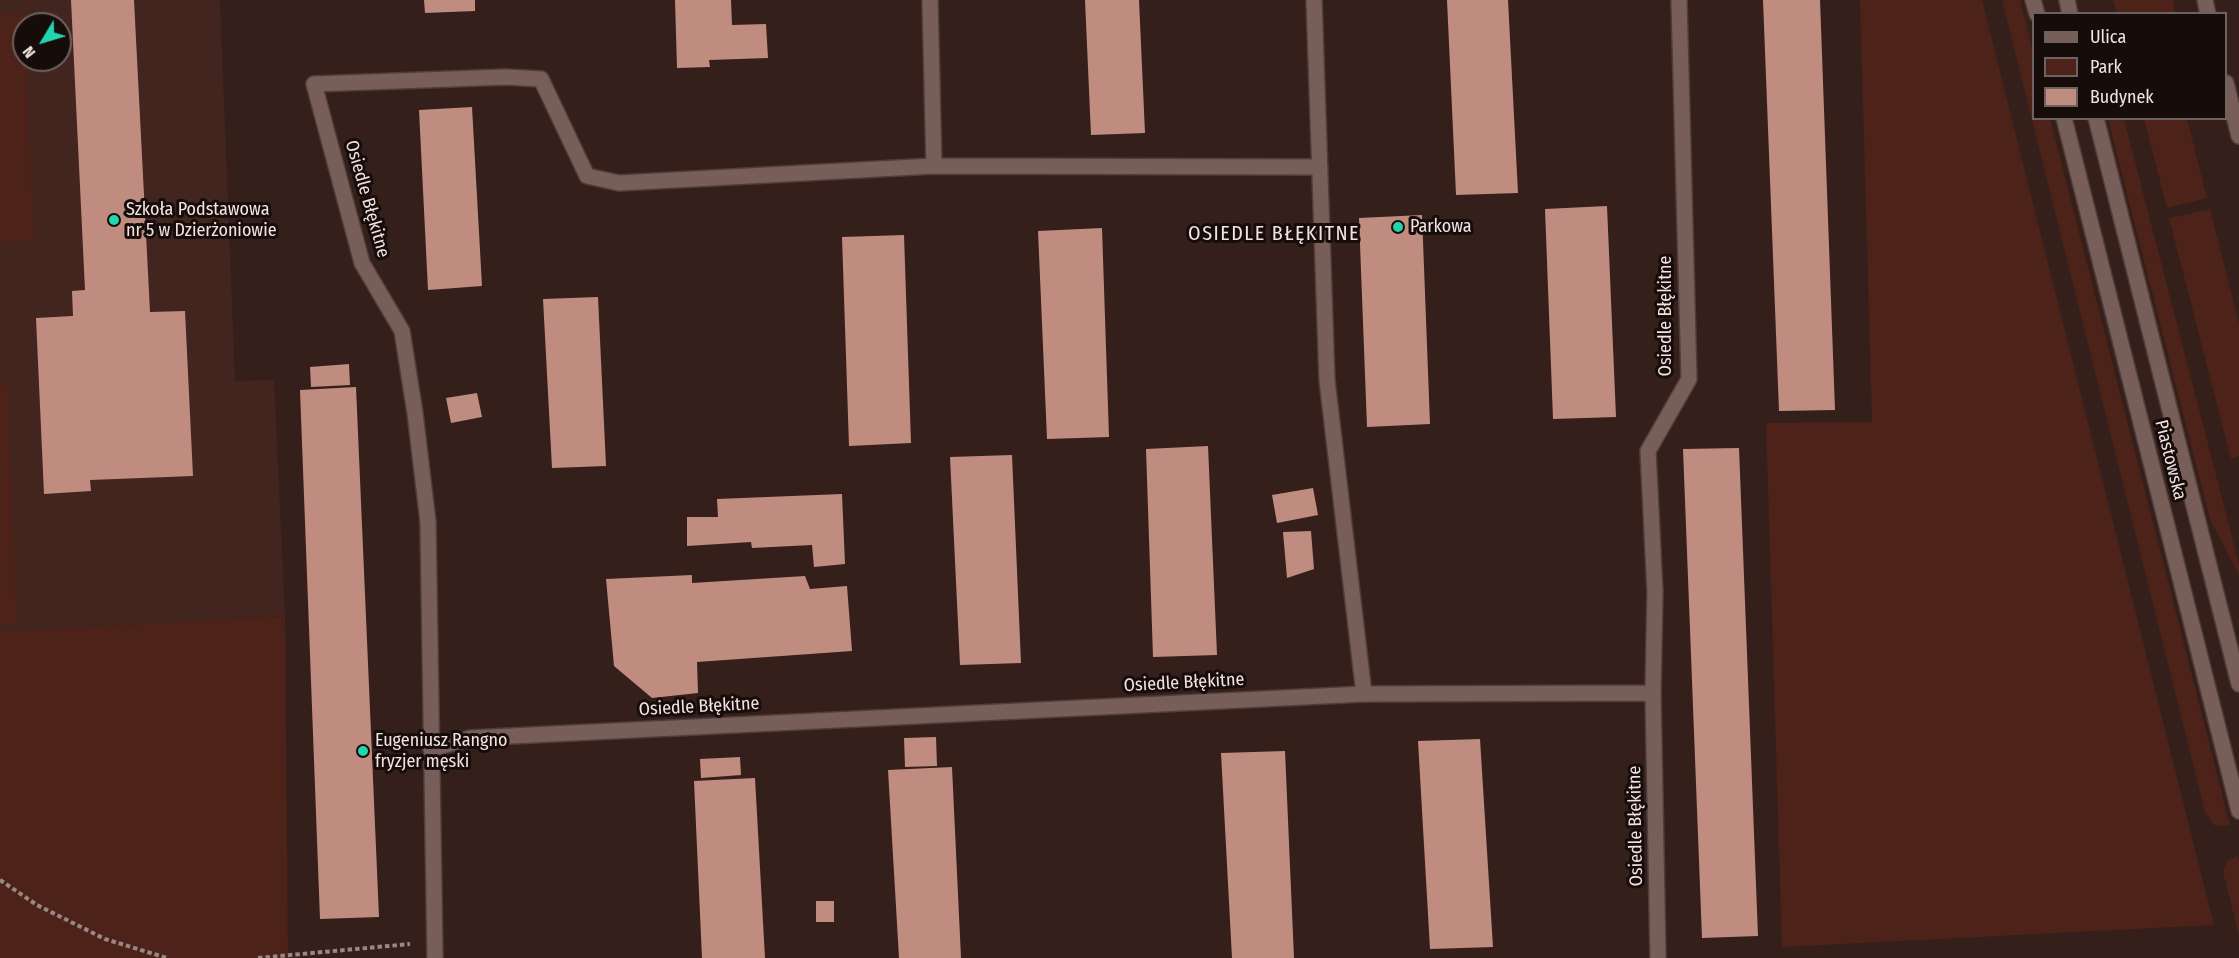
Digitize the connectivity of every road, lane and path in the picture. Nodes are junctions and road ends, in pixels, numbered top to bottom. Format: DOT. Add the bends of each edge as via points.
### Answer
graph roads {
  1 [pos="930,0"];
  2 [pos="1314,0"];
  3 [pos="1679,0"];
  4 [pos="2227,87"];
  5 [pos="2065,120"];
  6 [pos="2097,120"];
  7 [pos="2239,136"];
  8 [pos="934,166"];
  9 [pos="1320,167"];
  10 [pos="2239,684"];
  11 [pos="1653,693"];
  12 [pos="1364,694"];
  13 [pos="431,748"];
  14 [pos="2239,812"];
  15 [pos="0,880"];
  16 [pos="434,942"];
  17 [pos="167,958"];
  18 [pos="258,958"];
  19 [pos="435,958"];
  20 [pos="1658,958"];
  1 -- 8 [label="street"];
  2 -- 9 [label="street"];
  3 -- 11 [label="street, Osiedle Błękitne" via="1689,379 1648,452 1655,592"];
  4 -- 7 [label="street"];
  5 -- 14 [label="street, Piastowska"];
  6 -- 10 [label="street, Piastowska"];
  8 -- 9 [label="street"];
  8 -- 13 [label="street, Osiedle Błękitne" via="619,183 587,176 541,79 314,84 362,263 402,331 428,522"];
  9 -- 12 [label="street" via="1327,380"];
  11 -- 12 [label="street, Osiedle Błękitne"];
  11 -- 20 [label="street, Osiedle Błękitne"];
  12 -- 13 [label="street, Osiedle Błękitne" via="471,738"];
  13 -- 16 [label="street"];
  15 -- 17 [label="path" via="36,905 105,939"];
  16 -- 18 [label="path"];
  16 -- 19 [label="street"];
}
